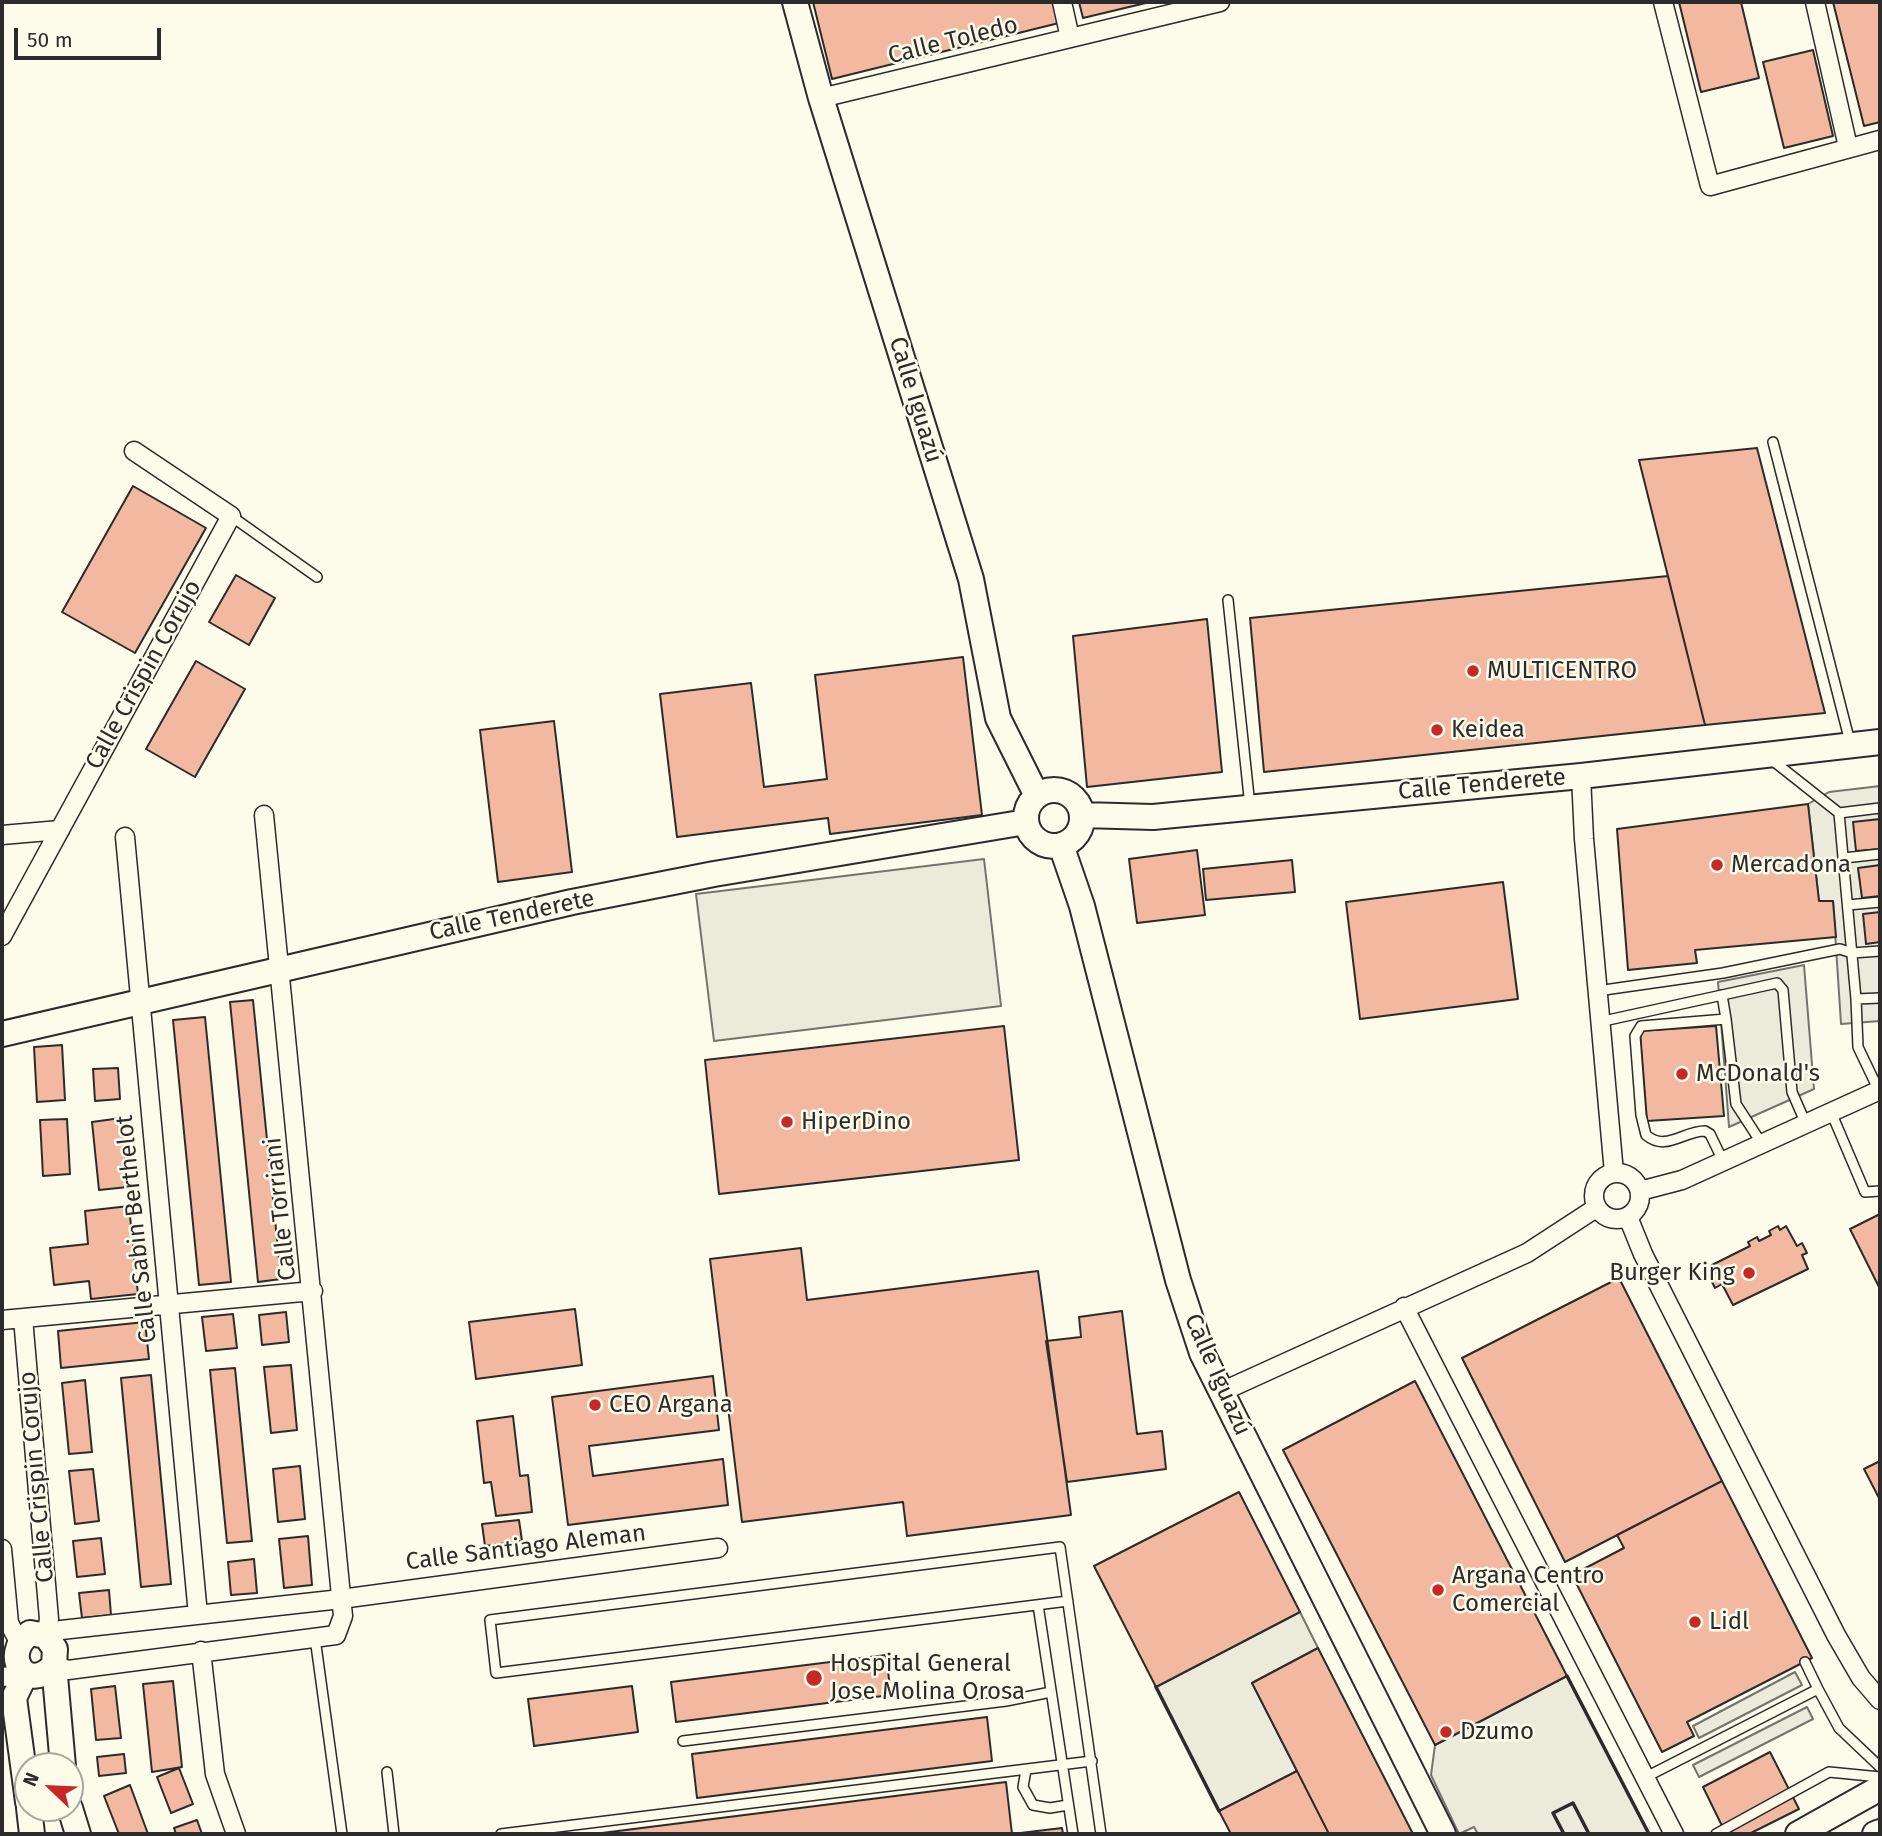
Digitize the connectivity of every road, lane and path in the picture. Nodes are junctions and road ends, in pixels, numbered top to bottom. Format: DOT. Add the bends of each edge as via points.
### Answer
graph roads {
  1 [pos="795,2"];
  2 [pos="1062,2"];
  3 [pos="1220,2"];
  4 [pos="1662,2"];
  5 [pos="1815,2"];
  6 [pos="1070,38"];
  7 [pos="821,98"];
  8 [pos="1880,140"];
  9 [pos="1848,148"];
  10 [pos="1773,442"];
  11 [pos="134,451"];
  12 [pos="230,516"];
  13 [pos="317,578"];
  14 [pos="1228,600"];
  15 [pos="1880,741"];
  16 [pos="1850,744"];
  17 [pos="1763,754"];
  18 [pos="1581,776"];
  19 [pos="1037,796"];
  20 [pos="1250,806"];
  21 [pos="1880,808"];
  22 [pos="1839,813"];
  23 [pos="264,815"];
  24 [pos="1082,815"];
  25 [pos="1026,822"];
  26 [pos="60,830"];
  27 [pos="2,835"];
  28 [pos="125,837"];
  29 [pos="1061,845"];
  30 [pos="1880,854"];
  31 [pos="1844,858"];
  32 [pos="1880,902"];
  33 [pos="1848,905"];
  34 [pos="2,936"];
  35 [pos="1880,951"];
  36 [pos="1852,953"];
  37 [pos="281,969"];
  38 [pos="1597,991"];
  39 [pos="1722,995"];
  40 [pos="1880,998"];
  41 [pos="1856,999"];
  42 [pos="139,1003"];
  43 [pos="1726,1019"];
  44 [pos="1599,1022"];
  45 [pos="2,1034"];
  46 [pos="1880,1090"];
  47 [pos="1831,1112"];
  48 [pos="1806,1124"];
  49 [pos="1762,1144"];
  50 [pos="1723,1161"];
  51 [pos="1614,1173"];
  52 [pos="1640,1191"];
  53 [pos="1880,1191"];
  54 [pos="1596,1208"];
  55 [pos="1628,1217"];
  56 [pos="313,1291"];
  57 [pos="169,1305"];
  58 [pos="1404,1307"];
  59 [pos="23,1318"];
  60 [pos="2,1320"];
  61 [pos="1221,1392"];
  62 [pos="718,1548"];
  63 [pos="2,1549"];
  64 [pos="341,1599"];
  65 [pos="1068,1601"];
  66 [pos="1038,1605"];
  67 [pos="198,1615"];
  68 [pos="46,1636"];
  69 [pos="315,1638"];
  70 [pos="18,1640"];
  71 [pos="201,1651"];
  72 [pos="1805,1662"];
  73 [pos="54,1665"];
  74 [pos="13,1676"];
  75 [pos="1818,1689"];
  76 [pos="1051,1692"];
  77 [pos="1880,1700"];
  78 [pos="683,1741"];
  79 [pos="21,1752"];
  80 [pos="63,1752"];
  81 [pos="1092,1761"];
  82 [pos="1061,1765"];
  83 [pos="1880,1767"];
  84 [pos="1026,1770"];
  85 [pos="387,1772"];
  86 [pos="1646,1777"];
  87 [pos="1880,1777"];
  88 [pos="1880,1788"];
  89 [pos="1068,1805"];
  90 [pos="1880,1832"];
  91 [pos="236,1834"];
  92 [pos="342,1834"];
  93 [pos="394,1834"];
  94 [pos="501,1834"];
  95 [pos="1073,1834"];
  96 [pos="1101,1834"];
  97 [pos="1443,1834"];
  98 [pos="1674,1834"];
  99 [pos="1716,1834"];
  100 [pos="1798,1834"];
  101 [pos="1875,1834"];
  1 -- 7 [label="street, Calle Iguazú"];
  2 -- 6 [label="street"];
  3 -- 6 [label="street, Calle Toledo"];
  4 -- 9 [label="street" via="1710,186"];
  5 -- 9 [label="street"];
  6 -- 7 [label="street, Calle Toledo"];
  7 -- 19 [label="street, Calle Iguazú" via="971,579 998,718"];
  8 -- 9 [label="street"];
  10 -- 16 [label="lane"];
  11 -- 12 [label="street"];
  12 -- 13 [label="lane"];
  12 -- 26 [label="street, Calle Crispin Corujo"];
  14 -- 20 [label="lane"];
  15 -- 16 [label="street, Calle Tenderete"];
  16 -- 17 [label="street, Calle Tenderete"];
  17 -- 18 [label="street, Calle Tenderete"];
  17 -- 22 [label="lane"];
  18 -- 20 [label="street, Calle Tenderete"];
  18 -- 38 [label="street"];
  19 -- 24 [label="street" via="1060,790 1071,795"];
  19 -- 25 [label="street"];
  20 -- 24 [label="street, Calle Tenderete" via="1153,817"];
  21 -- 22 [label="lane"];
  22 -- 31 [label="lane"];
  23 -- 37 [label="street, Calle Torriani"];
  24 -- 29 [label="street" via="1077,834"];
  25 -- 29 [label="street" via="1039,842"];
  25 -- 37 [label="street, Calle Tenderete" via="688,879"];
  26 -- 27 [label="street"];
  26 -- 34 [label="street, Calle Crispin Corujo"];
  28 -- 42 [label="street, Calle Sabin Berthelot"];
  29 -- 61 [label="street, Calle Iguazú" via="1082,906 1178,1280 1202,1353"];
  30 -- 31 [label="lane"];
  31 -- 33 [label="lane"];
  32 -- 33 [label="lane"];
  33 -- 36 [label="lane"];
  35 -- 36 [label="lane"];
  36 -- 38 [label="lane" via="1840,949 1723,973"];
  36 -- 41 [label="lane"];
  37 -- 42 [label="street, Calle Tenderete"];
  37 -- 56 [label="street, Calle Torriani"];
  38 -- 44 [label="street"];
  39 -- 43 [label="lane"];
  39 -- 44 [label="lane"];
  39 -- 48 [label="lane" via="1781,985 1792,1092"];
  40 -- 41 [label="lane"];
  41 -- 46 [label="lane" via="1858,1047"];
  42 -- 45 [label="street, Calle Tenderete"];
  42 -- 57 [label="street, Calle Sabin Berthelot"];
  43 -- 49 [label="lane" via="1736,1104"];
  43 -- 50 [label="lane" via="1647,1024 1634,1035 1646,1135 1658,1143 1705,1131"];
  44 -- 51 [label="street"];
  46 -- 47 [label="street"];
  47 -- 48 [label="street"];
  47 -- 53 [label="lane" via="1866,1192"];
  48 -- 49 [label="street"];
  49 -- 50 [label="street"];
  50 -- 52 [label="street" via="1682,1180"];
  51 -- 52 [label="street" via="1631,1177"];
  51 -- 54 [label="street" via="1605,1175 1594,1190"];
  52 -- 55 [label="street" via="1640,1201"];
  54 -- 55 [label="street" via="1610,1219"];
  54 -- 58 [label="street" via="1527,1253"];
  55 -- 77 [label="street" via="1836,1635"];
  56 -- 57 [label="street"];
  56 -- 64 [label="street, Calle Torriani"];
  57 -- 59 [label="street"];
  57 -- 67 [label="street, Calle Sabin Berthelot"];
  58 -- 61 [label="street"];
  58 -- 86 [label="street"];
  59 -- 60 [label="street"];
  59 -- 68 [label="street, Calle Crispin Corujo" via="49,1619"];
  61 -- 97 [label="street, Calle Iguazú"];
  62 -- 64 [label="street, Calle Santiago Aleman"];
  63 -- 70 [label="street, Calle Crispin Corujo" via="9,1623"];
  64 -- 67 [label="street, Calle Santiago Aleman"];
  64 -- 69 [label="street" via="343,1616 336,1635"];
  65 -- 66 [label="lane"];
  65 -- 66 [label="lane" via="1060,1547 490,1620 496,1673"];
  65 -- 81 [label="lane"];
  66 -- 76 [label="lane"];
  67 -- 68 [label="street, Calle Santiago Aleman" via="61,1630"];
  68 -- 70 [label="street" via="30,1633"];
  68 -- 73 [label="street" via="55,1649"];
  69 -- 71 [label="street"];
  69 -- 92 [label="lane"];
  70 -- 74 [label="street" via="12,1651"];
  71 -- 73 [label="street" via="68,1670"];
  71 -- 91 [label="street" via="215,1774"];
  72 -- 75 [label="lane"];
  73 -- 74 [label="street" via="37,1676"];
  73 -- 80 [label="street"];
  74 -- 79 [label="street"];
  75 -- 83 [label="lane" via="1839,1728"];
  75 -- 86 [label="lane"];
  76 -- 78 [label="lane" via="1006,1702"];
  76 -- 82 [label="lane"];
  81 -- 82 [label="lane"];
  81 -- 96 [label="lane"];
  82 -- 84 [label="lane"];
  82 -- 89 [label="lane"];
  84 -- 89 [label="lane" via="1023,1787 1032,1805"];
  84 -- 94 [label="lane"];
  85 -- 93 [label="lane"];
  86 -- 98 [label="street"];
  87 -- 99 [label="lane" via="1829,1772"];
  88 -- 100 [label="street"];
  89 -- 95 [label="lane"];
  90 -- 101 [label="street"];
}
